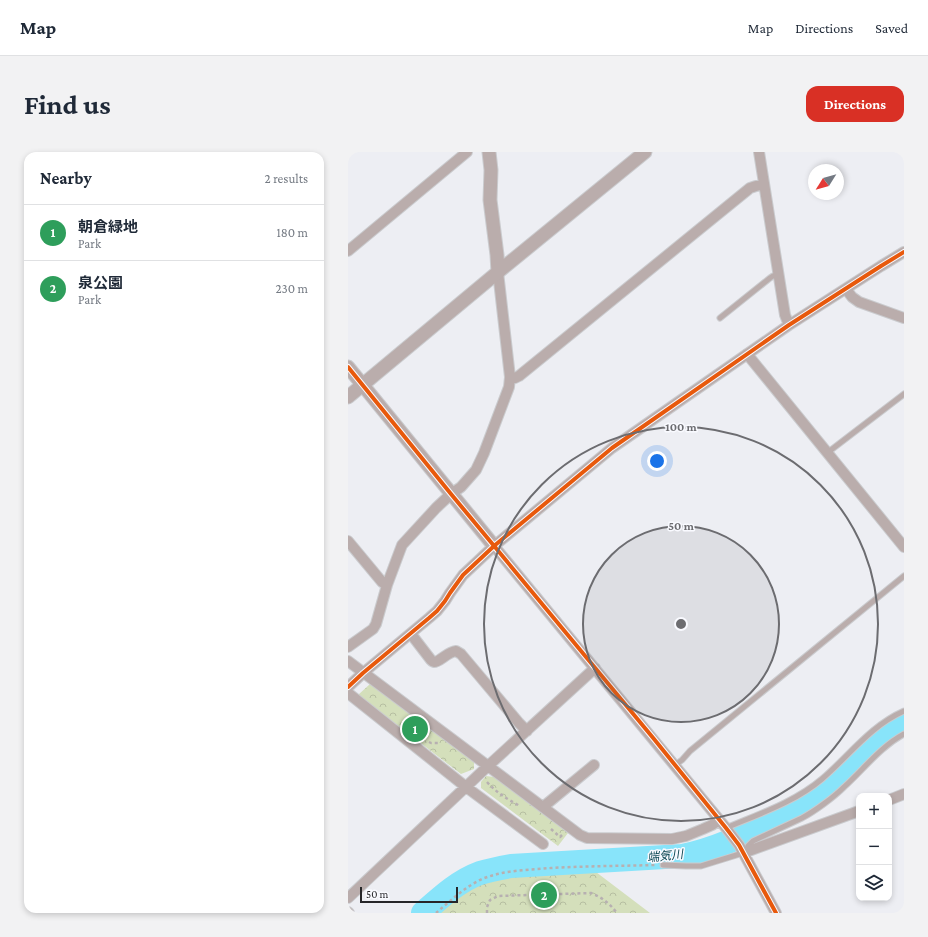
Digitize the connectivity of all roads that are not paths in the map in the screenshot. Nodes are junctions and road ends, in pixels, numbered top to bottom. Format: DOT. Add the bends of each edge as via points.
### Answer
graph roads {
  1 [pos="468,152"];
  2 [pos="489,152"];
  3 [pos="645,152"];
  4 [pos="758,152"];
  5 [pos="764,184"];
  6 [pos="348,251"];
  7 [pos="904,252"];
  8 [pos="498,272"];
  9 [pos="778,275"];
  10 [pos="846,289"];
  11 [pos="720,318"];
  12 [pos="904,318"];
  13 [pos="789,325"];
  14 [pos="747,354"];
  15 [pos="348,368"];
  16 [pos="510,377"];
  17 [pos="363,385"];
  18 [pos="904,394"];
  19 [pos="348,397"];
  20 [pos="827,453"];
  21 [pos="451,494"];
  22 [pos="348,541"];
  23 [pos="494,546"];
  24 [pos="904,547"];
  25 [pos="904,576"];
  26 [pos="387,585"];
  27 [pos="411,634"];
  28 [pos="348,647"];
  29 [pos="348,661"];
  30 [pos="595,668"];
  31 [pos="363,673"];
  32 [pos="348,687"];
  33 [pos="348,693"];
  34 [pos="904,711"];
  35 [pos="527,731"];
  36 [pos="904,734"];
  37 [pos="594,765"];
  38 [pos="488,766"];
  39 [pos="675,766"];
  40 [pos="466,788"];
  41 [pos="904,794"];
  42 [pos="892,799"];
  43 [pos="543,807"];
  44 [pos="856,812"];
  45 [pos="719,820"];
  46 [pos="728,829"];
  47 [pos="543,844"];
  48 [pos="744,849"];
  49 [pos="663,865"];
  50 [pos="348,898"];
  51 [pos="776,913"];
  1 -- 6 [label="street"];
  2 -- 8 [label="street" via="490,200"];
  3 -- 8 [label="street"];
  4 -- 5 [label="street"];
  5 -- 9 [label="street"];
  5 -- 16 [label="street" via="750,188 519,376"];
  7 -- 10 [label="street"];
  8 -- 16 [label="street"];
  8 -- 17 [label="street"];
  9 -- 11 [label="lane" via="770,278"];
  9 -- 13 [label="street"];
  10 -- 12 [label="street" via="859,302"];
  10 -- 13 [label="street"];
  13 -- 14 [label="street"];
  14 -- 20 [label="street"];
  14 -- 23 [label="street" via="612,448"];
  15 -- 17 [label="street"];
  16 -- 21 [label="street" via="509,387 476,470"];
  17 -- 19 [label="street"];
  17 -- 21 [label="street"];
  18 -- 20 [label="lane"];
  20 -- 24 [label="street"];
  21 -- 23 [label="street"];
  21 -- 26 [label="street" via="402,545"];
  22 -- 26 [label="street"];
  23 -- 27 [label="street" via="462,575 437,611"];
  23 -- 30 [label="street"];
  25 -- 39 [label="lane"];
  26 -- 28 [label="street" via="373,629"];
  27 -- 31 [label="street"];
  27 -- 35 [label="street" via="434,662 451,652 456,651 460,654"];
  29 -- 31 [label="street"];
  30 -- 35 [label="street"];
  30 -- 39 [label="street"];
  31 -- 32 [label="street"];
  31 -- 38 [label="street"];
  33 -- 40 [label="street"];
  34 -- 46 [label="lane" via="869,733 822,779 803,793"];
  35 -- 38 [label="street"];
  36 -- 48 [label="lane" via="883,749 844,788 826,802 809,814 753,841"];
  37 -- 43 [label="street"];
  38 -- 40 [label="street"];
  38 -- 43 [label="street"];
  39 -- 45 [label="street"];
  40 -- 47 [label="street"];
  40 -- 50 [label="street"];
  41 -- 42 [label="street"];
  43 -- 45 [label="street" via="586,838 672,839 686,836"];
  44 -- 48 [label="street"];
  45 -- 46 [label="street"];
  46 -- 48 [label="street"];
  48 -- 49 [label="lane" via="701,866"];
  48 -- 51 [label="street"];
}
